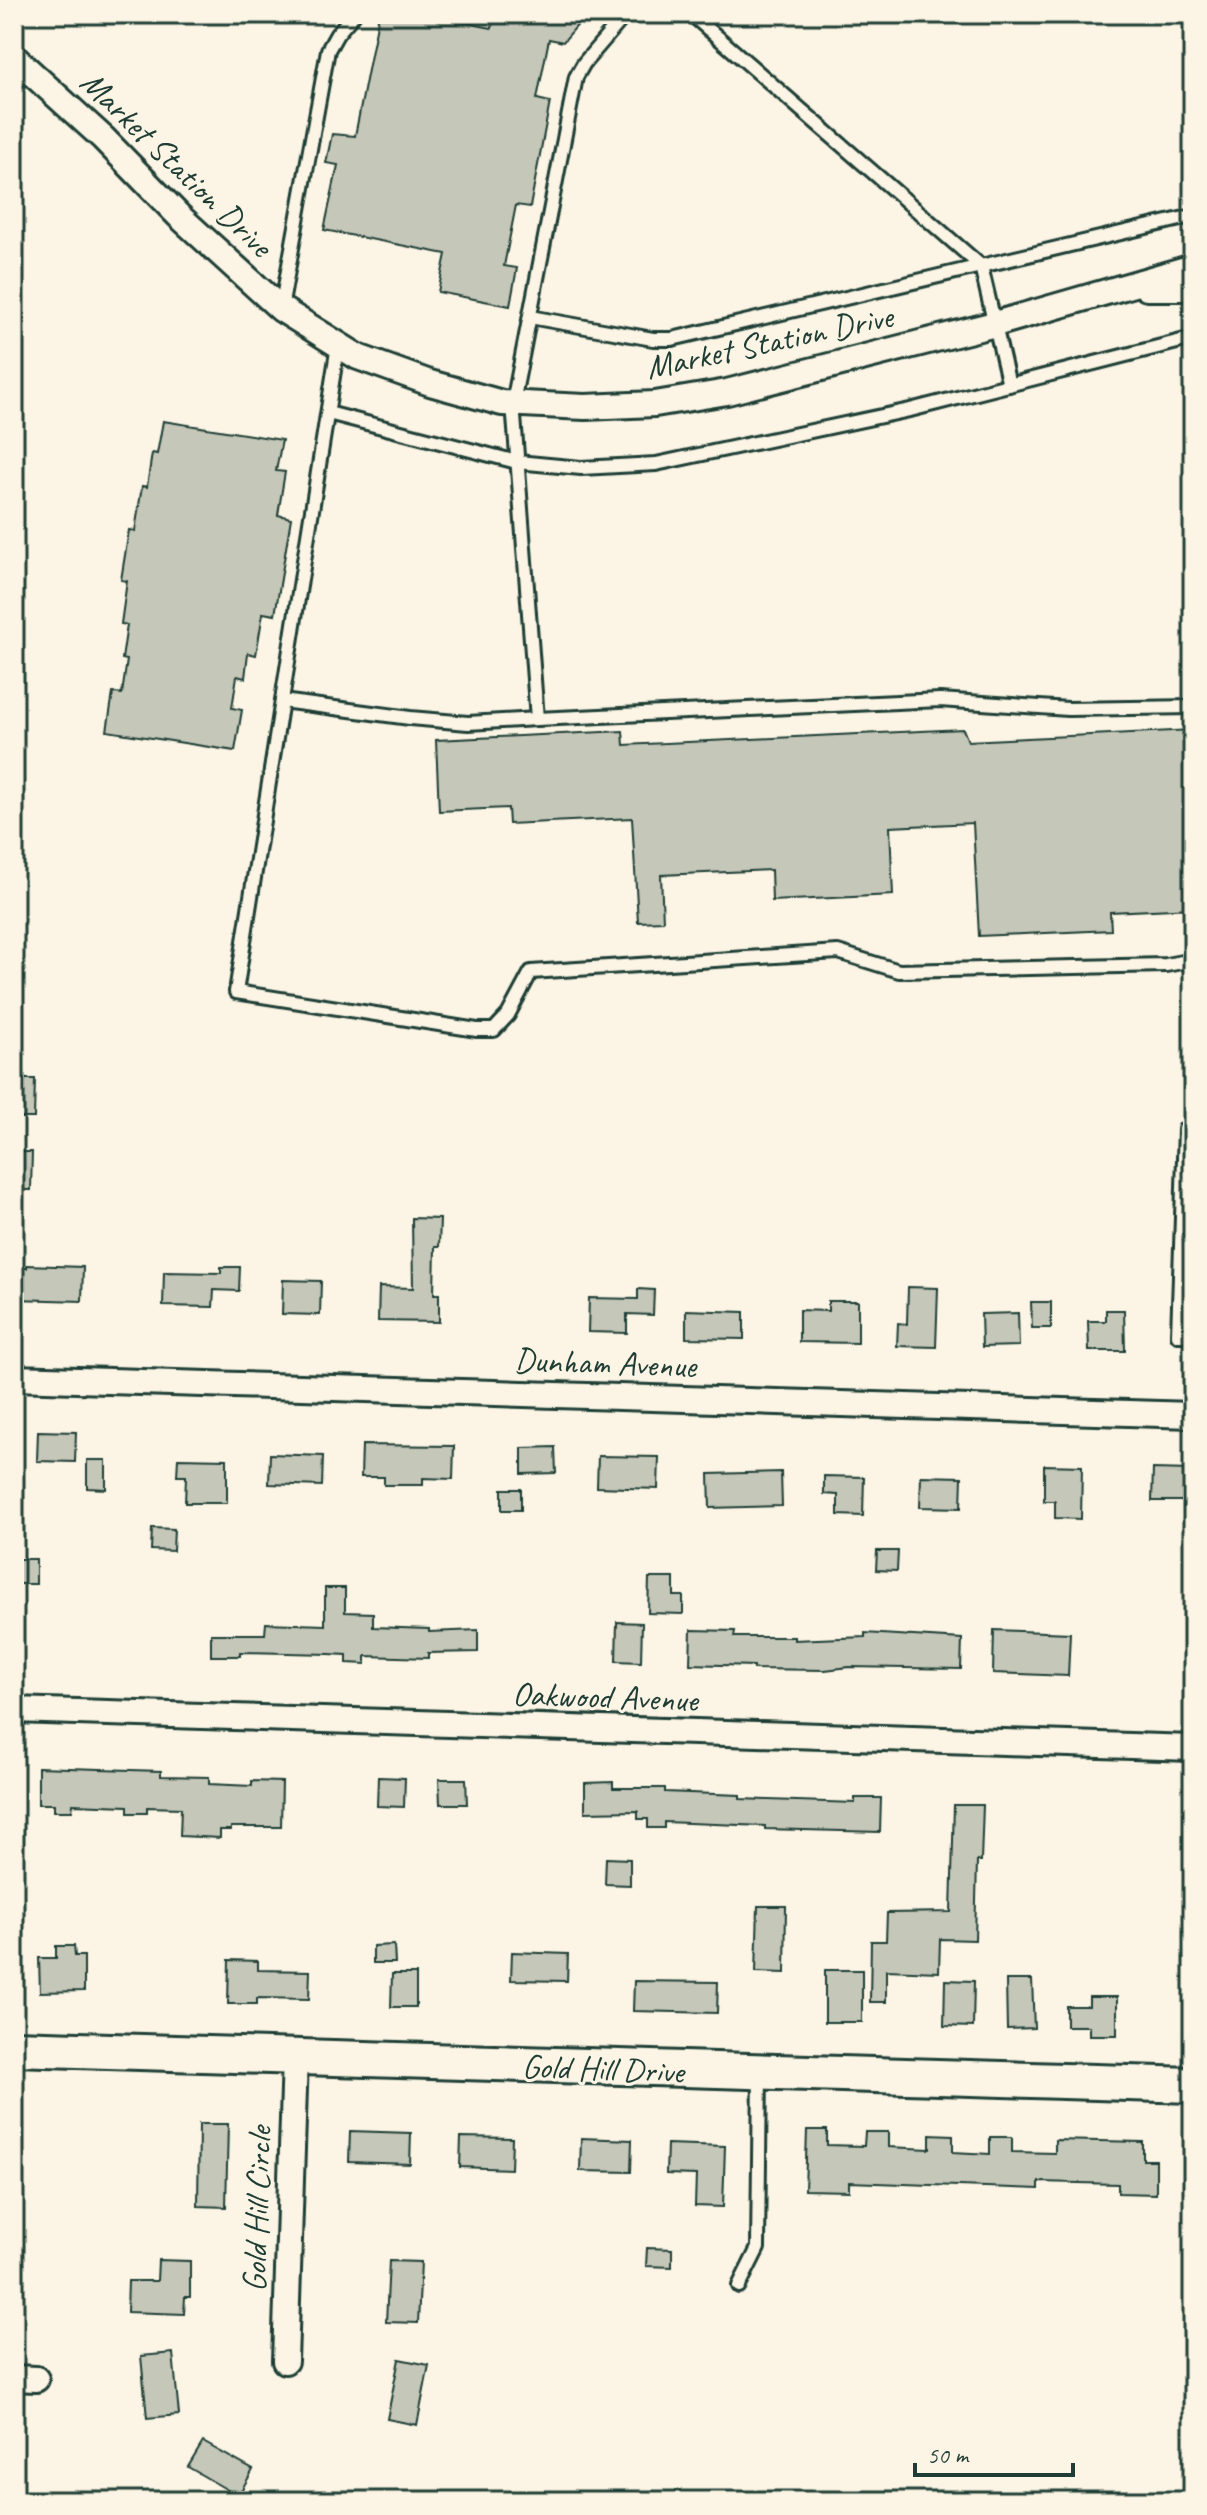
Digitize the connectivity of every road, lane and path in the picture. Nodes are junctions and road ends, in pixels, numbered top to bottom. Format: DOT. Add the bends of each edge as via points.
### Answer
graph roads {
  1 [pos="354,14"];
  2 [pos="626,14"];
  3 [pos="691,14"];
  4 [pos="14,57"];
  5 [pos="1193,216"];
  6 [pos="981,266"];
  7 [pos="1193,267"];
  8 [pos="1124,287"];
  9 [pos="1193,288"];
  10 [pos="281,309"];
  11 [pos="530,317"];
  12 [pos="995,324"];
  13 [pos="1193,338"];
  14 [pos="338,345"];
  15 [pos="1009,385"];
  16 [pos="513,403"];
  17 [pos="328,413"];
  18 [pos="517,462"];
  19 [pos="282,701"];
  20 [pos="1193,707"];
  21 [pos="537,719"];
  22 [pos="1193,960"];
  23 [pos="1193,1129"];
  24 [pos="1193,1309"];
  25 [pos="1179,1314"];
  26 [pos="1193,1335"];
  27 [pos="14,1378"];
  28 [pos="1193,1415"];
  29 [pos="14,1710"];
  30 [pos="1193,1748"];
  31 [pos="14,2048"];
  32 [pos="295,2058"];
  33 [pos="760,2072"];
  34 [pos="1193,2085"];
  35 [pos="739,2286"];
  36 [pos="285,2361"];
  1 -- 10 [label="lane" via="328,50"];
  2 -- 11 [label="lane" via="576,77"];
  3 -- 6 [label="lane"];
  4 -- 10 [label="street, Market Station Drive"];
  5 -- 6 [label="lane"];
  6 -- 11 [label="lane" via="672,339"];
  6 -- 12 [label="lane"];
  7 -- 8 [label="street, Market Station Drive"];
  8 -- 9 [label="street, Market Station Drive"];
  8 -- 12 [label="street, Market Station Drive"];
  10 -- 14 [label="street, Market Station Drive"];
  11 -- 16 [label="lane"];
  12 -- 15 [label="lane"];
  12 -- 16 [label="street, Market Station Drive" via="727,392 627,405"];
  13 -- 15 [label="lane"];
  14 -- 16 [label="street, Market Station Drive" via="430,383"];
  14 -- 17 [label="lane"];
  15 -- 18 [label="lane" via="656,464 581,468"];
  16 -- 18 [label="lane"];
  17 -- 18 [label="lane"];
  17 -- 19 [label="lane"];
  18 -- 21 [label="lane"];
  19 -- 21 [label="lane" via="468,723"];
  19 -- 22 [label="lane" via="236,992 494,1030 531,972 838,952 899,971"];
  20 -- 21 [label="lane" via="1068,709 940,700"];
  23 -- 25 [label="lane" via="1185,1129"];
  24 -- 25 [label="lane"];
  25 -- 26 [label="lane" via="1178,1335"];
  27 -- 28 [label="street, Dunham Avenue"];
  29 -- 30 [label="street, Oakwood Avenue"];
  31 -- 32 [label="street, Gold Hill Drive"];
  32 -- 33 [label="street, Gold Hill Drive"];
  32 -- 36 [label="street, Gold Hill Circle"];
  33 -- 34 [label="street, Gold Hill Drive"];
  33 -- 35 [label="lane" via="758,2248"];
}
